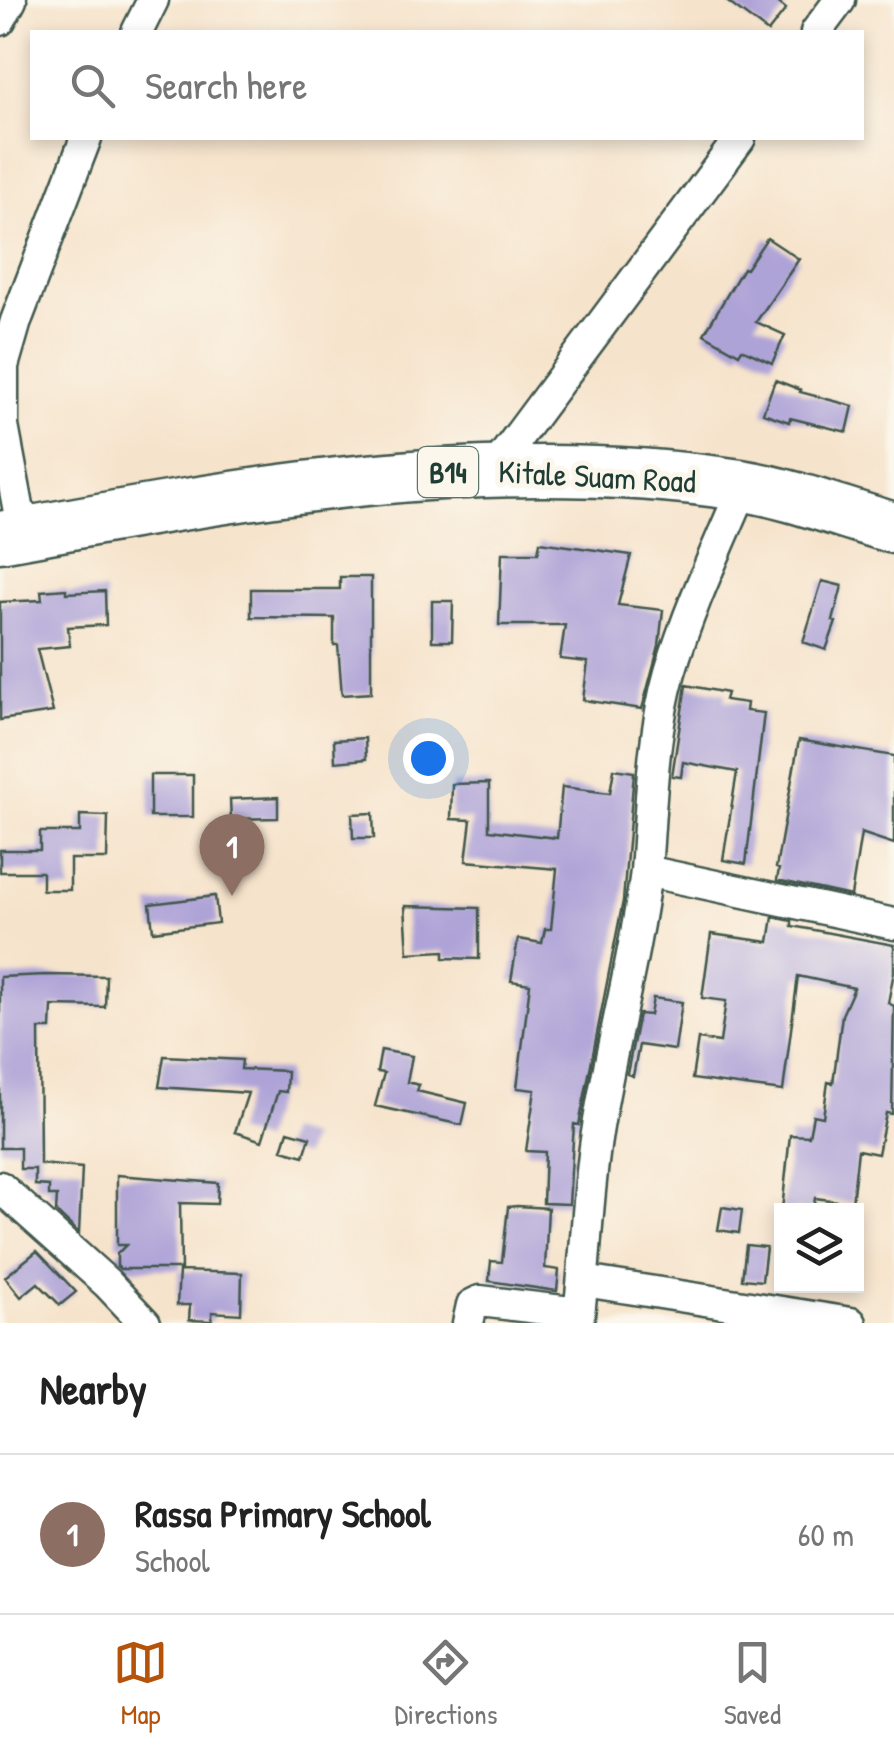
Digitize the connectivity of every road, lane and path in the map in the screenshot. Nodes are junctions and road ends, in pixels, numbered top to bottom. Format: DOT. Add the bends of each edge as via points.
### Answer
graph roads {
  1 [pos="12,0"];
  2 [pos="152,0"];
  3 [pos="840,0"];
  4 [pos="0,20"];
  5 [pos="138,30"];
  6 [pos="818,30"];
  7 [pos="85,140"];
  8 [pos="739,140"];
  9 [pos="494,469"];
  10 [pos="744,486"];
  11 [pos="894,528"];
  12 [pos="12,535"];
  13 [pos="646,871"];
  14 [pos="894,924"];
  15 [pos="0,1187"];
  16 [pos="584,1281"];
  17 [pos="579,1318"];
  18 [pos="145,1323"];
  19 [pos="468,1323"];
  20 [pos="851,1323"];
  1 -- 4 [label="street"];
  2 -- 5 [label="street"];
  3 -- 6 [label="street"];
  7 -- 12 [label="street" via="3,366"];
  8 -- 9 [label="street"];
  9 -- 10 [label="highway, Kitale Suam Road / B14"];
  9 -- 12 [label="highway, Kitale Suam Road / B14" via="337,481"];
  10 -- 11 [label="highway, Kitale Suam Road / B14"];
  10 -- 13 [label="street" via="670,674"];
  13 -- 14 [label="street"];
  13 -- 16 [label="street" via="596,1138"];
  15 -- 18 [label="street"];
  16 -- 17 [label="street"];
  16 -- 20 [label="street"];
  17 -- 19 [label="street" via="480,1301 472,1305"];
}
